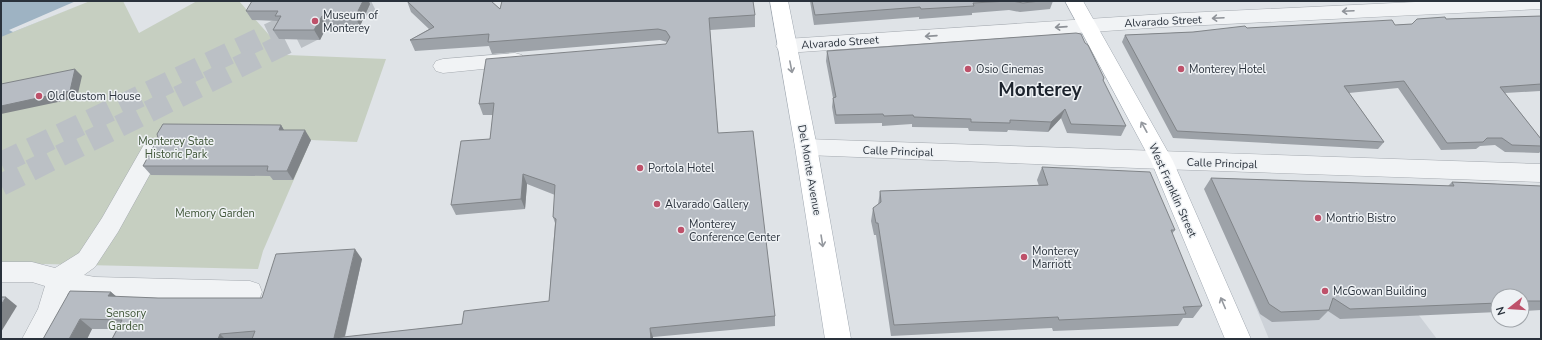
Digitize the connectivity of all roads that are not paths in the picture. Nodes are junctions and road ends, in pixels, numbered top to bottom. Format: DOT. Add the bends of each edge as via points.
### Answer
graph roads {
  1 [pos="778,1"];
  2 [pos="1074,1"];
  3 [pos="1541,3"];
  4 [pos="1374,5"];
  5 [pos="1087,25"];
  6 [pos="786,46"];
  7 [pos="529,59"];
  8 [pos="442,66"];
  9 [pos="806,147"];
  10 [pos="154,148"];
  11 [pos="1162,161"];
  12 [pos="1541,172"];
  13 [pos="1,272"];
  14 [pos="57,280"];
  15 [pos="250,292"];
  16 [pos="34,339"];
  17 [pos="838,339"];
  18 [pos="1238,339"];
  1 -- 6 [label="main road, Del Monte Avenue"];
  2 -- 5 [label="main road, West Franklin Street"];
  3 -- 4 [label="street, Alvarado Street"];
  4 -- 5 [label="street, Alvarado Street, one-way"];
  5 -- 6 [label="street, Alvarado Street, one-way"];
  11 -- 5 [label="main road, West Franklin Street, one-way"];
  6 -- 9 [label="main road, Del Monte Avenue, one-way"];
  7 -- 8 [label="street"];
  9 -- 11 [label="street, Calle Principal"];
  9 -- 17 [label="main road, Del Monte Avenue, one-way"];
  10 -- 14 [label="street" via="87,260"];
  11 -- 12 [label="street, Calle Principal"];
  18 -- 11 [label="main road, West Franklin Street, one-way"];
  13 -- 14 [label="street" via="32,272"];
  14 -- 15 [label="street" via="95,288"];
  14 -- 16 [label="street" via="53,302"];
}
